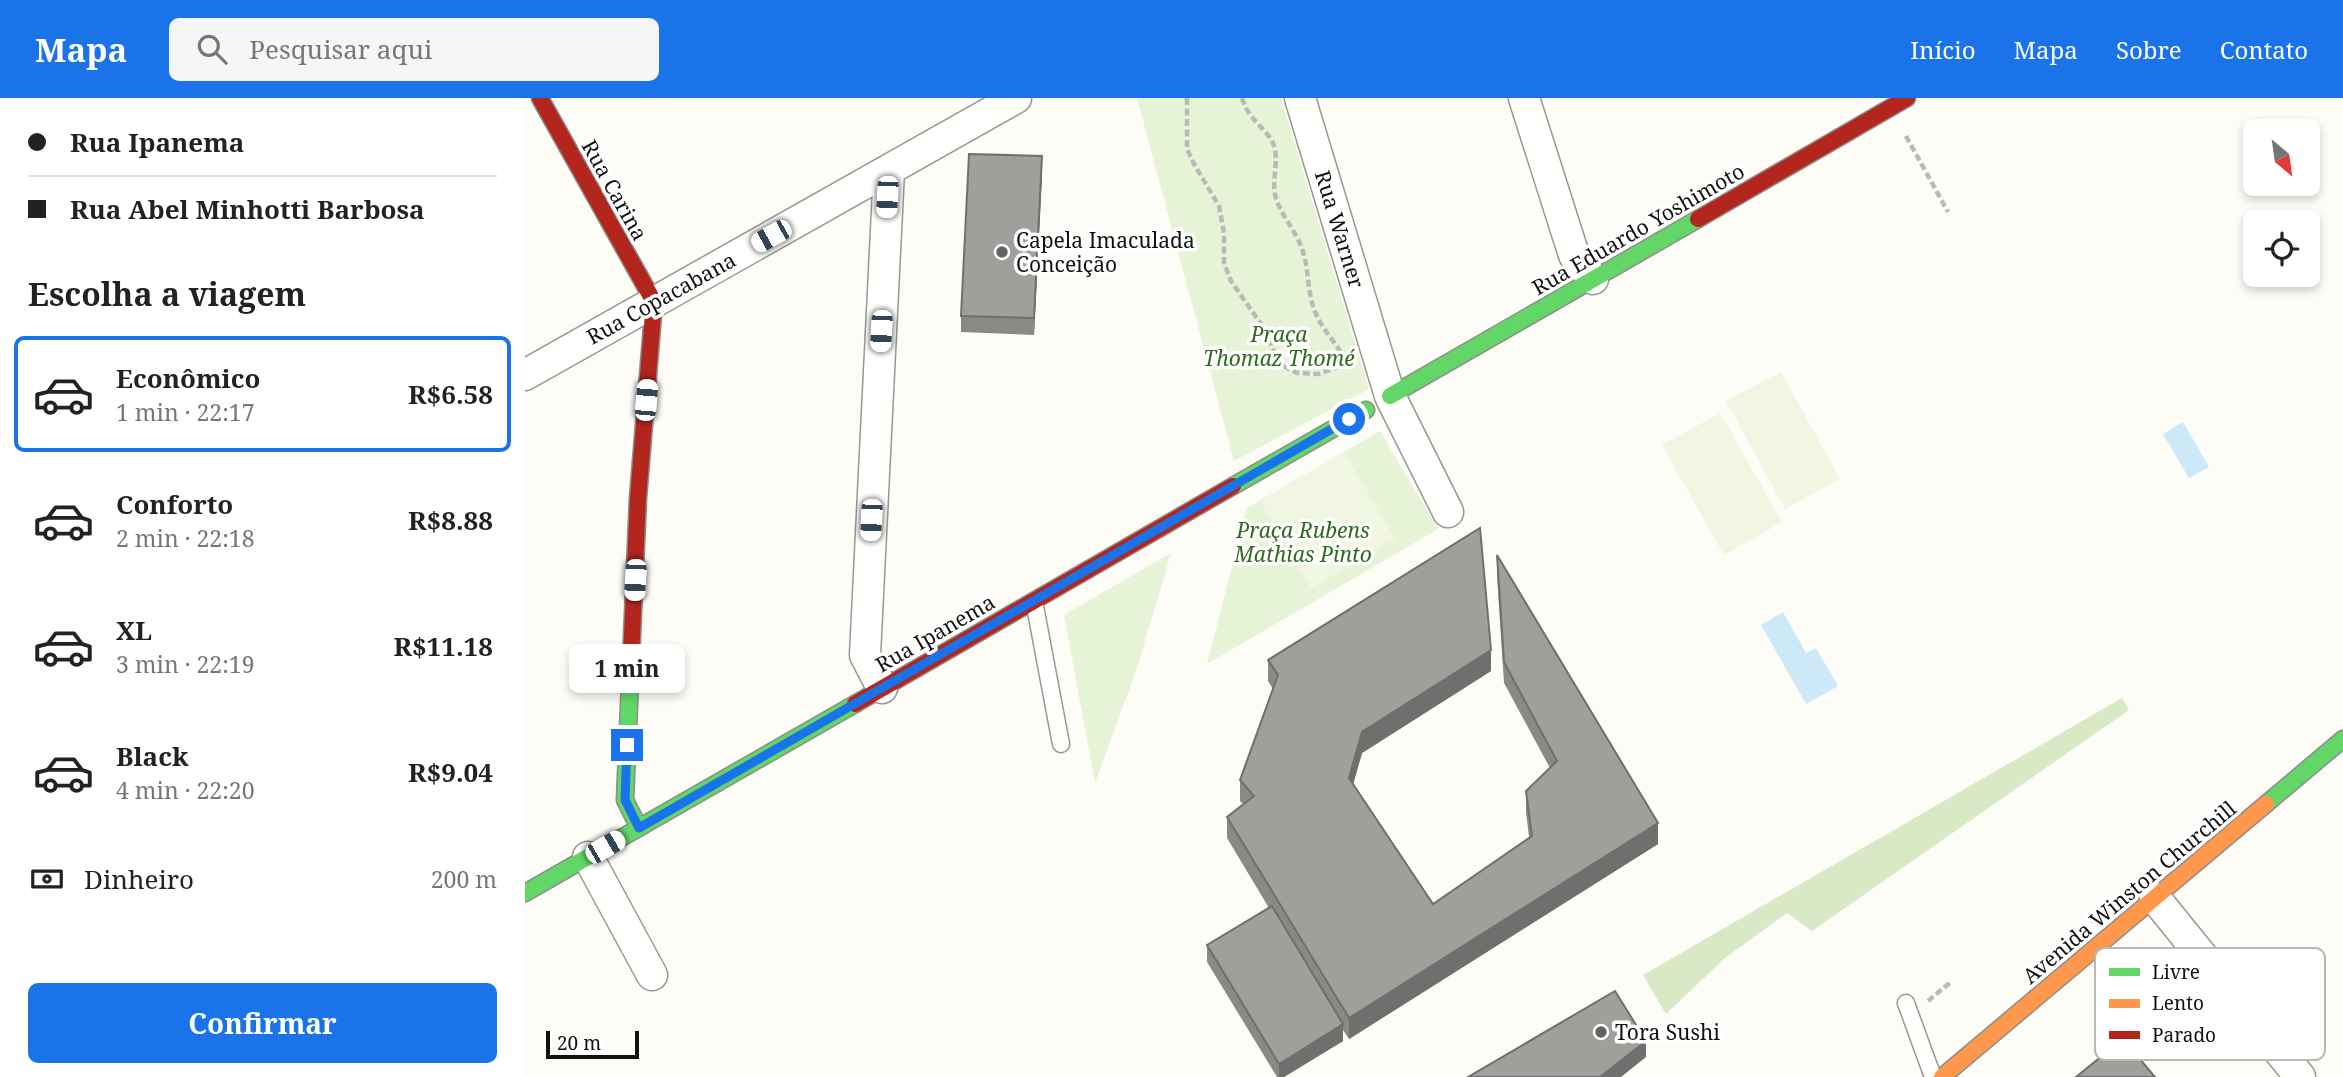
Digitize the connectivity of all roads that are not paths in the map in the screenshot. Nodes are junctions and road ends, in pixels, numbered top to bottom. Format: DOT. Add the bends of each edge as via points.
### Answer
graph roads {
  1 [pos="540,98"];
  2 [pos="1016,98"];
  3 [pos="1300,98"];
  4 [pos="1524,98"];
  5 [pos="1907,98"];
  6 [pos="889,170"];
  7 [pos="1593,279"];
  8 [pos="654,302"];
  9 [pos="525,375"];
  10 [pos="1378,403"];
  11 [pos="1448,512"];
  12 [pos="1034,601"];
  13 [pos="882,688"];
  14 [pos="2343,739"];
  15 [pos="1061,744"];
  16 [pos="639,828"];
  17 [pos="588,857"];
  18 [pos="525,893"];
  19 [pos="2155,898"];
  20 [pos="2095,948"];
  21 [pos="2096,948"];
  22 [pos="2196,948"];
  23 [pos="652,975"];
  24 [pos="1906,1003"];
  25 [pos="2286,1060"];
  26 [pos="1933,1077"];
  27 [pos="1942,1077"];
  28 [pos="2300,1077"];
  1 -- 8 [label="street, Rua Carina"];
  2 -- 6 [label="street, Rua Copacabana"];
  3 -- 10 [label="street, Rua Warner" via="1377,353"];
  4 -- 7 [label="street" via="1574,255"];
  5 -- 7 [label="street, Rua Eduardo Yoshimoto"];
  6 -- 8 [label="street, Rua Copacabana"];
  6 -- 13 [label="street" via="865,655"];
  7 -- 10 [label="street, Rua Eduardo Yoshimoto"];
  8 -- 9 [label="street, Rua Copacabana"];
  8 -- 16 [label="street" via="638,498 625,800"];
  10 -- 11 [label="street, Rua Warner"];
  10 -- 12 [label="street, Rua Ipanema"];
  12 -- 13 [label="street, Rua Ipanema"];
  12 -- 15 [label="lane"];
  13 -- 16 [label="street, Rua Ipanema"];
  14 -- 19 [label="street, Avenida Winston Churchill"];
  16 -- 17 [label="street, Rua Ipanema"];
  17 -- 18 [label="street, Rua Ipanema"];
  17 -- 23 [label="street"];
  19 -- 21 [label="street, Avenida Winston Churchill"];
  19 -- 22 [label="street"];
  20 -- 27 [label="street, Avenida Winston Churchill"];
  24 -- 26 [label="lane"];
  25 -- 28 [label="street"];
}
